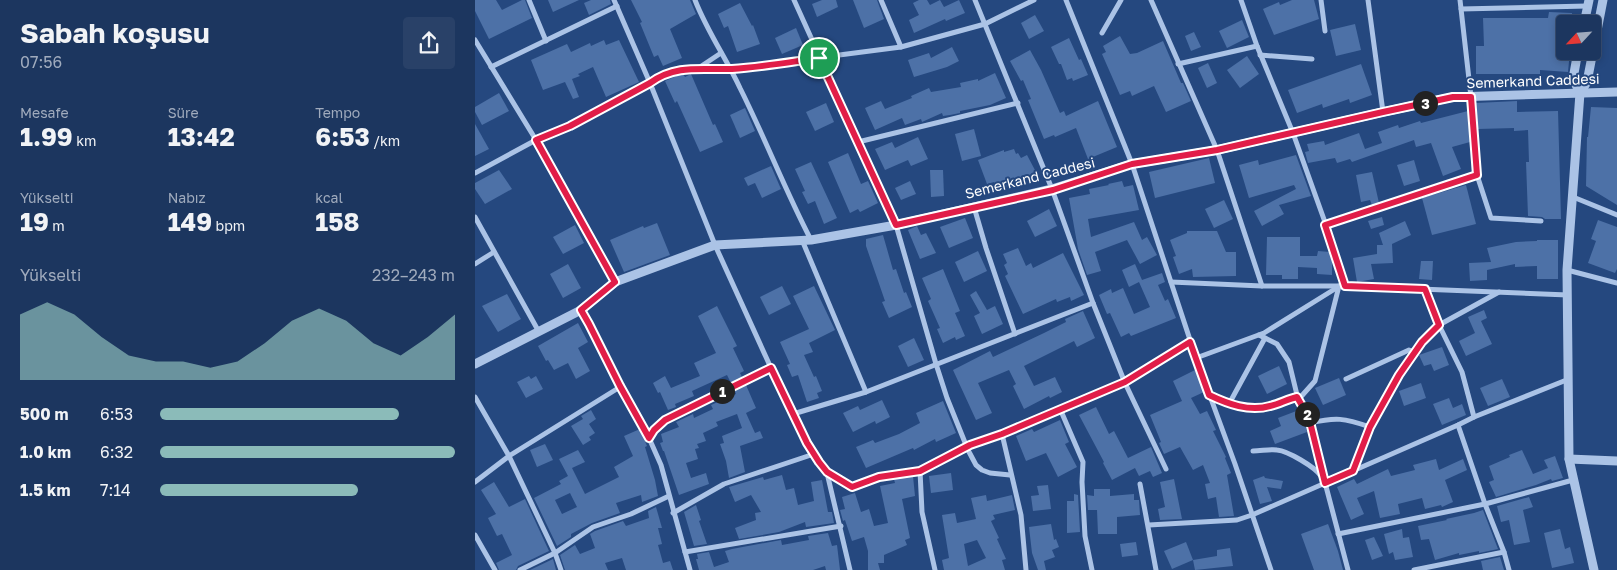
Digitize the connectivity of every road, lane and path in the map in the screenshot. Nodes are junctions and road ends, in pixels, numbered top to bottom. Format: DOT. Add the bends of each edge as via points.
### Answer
graph roads {
  1 [pos="529,0"];
  2 [pos="615,0"];
  3 [pos="695,0"];
  4 [pos="794,0"];
  5 [pos="881,0"];
  6 [pos="975,0"];
  7 [pos="1034,0"];
  8 [pos="1066,0"];
  9 [pos="1121,0"];
  10 [pos="1151,0"];
  11 [pos="1321,0"];
  12 [pos="1369,0"];
  13 [pos="1460,0"];
  14 [pos="1603,0"];
  15 [pos="1243,1"];
  16 [pos="1588,3"];
  17 [pos="617,6"];
  18 [pos="1461,9"];
  19 [pos="985,24"];
  20 [pos="1325,31"];
  21 [pos="1101,33"];
  22 [pos="475,40"];
  23 [pos="546,41"];
  24 [pos="1257,46"];
  25 [pos="901,47"];
  26 [pos="721,53"];
  27 [pos="1260,54"];
  28 [pos="819,58"];
  29 [pos="1311,59"];
  30 [pos="1577,60"];
  31 [pos="1178,64"];
  32 [pos="491,67"];
  33 [pos="699,68"];
  34 [pos="731,69"];
  35 [pos="650,83"];
  36 [pos="1617,92"];
  37 [pos="1580,93"];
  38 [pos="1471,97"];
  39 [pos="1017,103"];
  40 [pos="1383,112"];
  41 [pos="1293,133"];
  42 [pos="536,140"];
  43 [pos="858,142"];
  44 [pos="1217,150"];
  45 [pos="1132,164"];
  46 [pos="475,173"];
  47 [pos="1477,175"];
  48 [pos="1053,190"];
  49 [pos="1573,197"];
  50 [pos="975,207"];
  51 [pos="1617,215"];
  52 [pos="475,217"];
  53 [pos="1541,221"];
  54 [pos="896,225"];
  55 [pos="1325,225"];
  56 [pos="807,240"];
  57 [pos="715,245"];
  58 [pos="494,252"];
  59 [pos="475,264"];
  60 [pos="1567,270"];
  61 [pos="615,282"];
  62 [pos="1171,282"];
  63 [pos="1617,283"];
  64 [pos="1262,286"];
  65 [pos="1341,286"];
  66 [pos="1425,289"];
  67 [pos="1500,292"];
  68 [pos="1568,295"];
  69 [pos="1093,303"];
  70 [pos="581,310"];
  71 [pos="1439,325"];
  72 [pos="539,332"];
  73 [pos="1015,334"];
  74 [pos="1259,335"];
  75 [pos="1265,338"];
  76 [pos="1190,342"];
  77 [pos="1415,352"];
  78 [pos="1196,358"];
  79 [pos="475,364"];
  80 [pos="936,364"];
  81 [pos="771,368"];
  82 [pos="1346,379"];
  83 [pos="1569,379"];
  84 [pos="1125,382"];
  85 [pos="620,386"];
  86 [pos="866,392"];
  87 [pos="1209,395"];
  88 [pos="475,397"];
  89 [pos="1298,400"];
  90 [pos="1229,404"];
  91 [pos="1061,410"];
  92 [pos="793,414"];
  93 [pos="1474,417"];
  94 [pos="1310,422"];
  95 [pos="1458,425"];
  96 [pos="1370,427"];
  97 [pos="1002,434"];
  98 [pos="649,438"];
  99 [pos="967,446"];
  100 [pos="1253,451"];
  101 [pos="814,454"];
  102 [pos="509,456"];
  103 [pos="1569,459"];
  104 [pos="1617,461"];
  105 [pos="1166,469"];
  106 [pos="920,471"];
  107 [pos="1353,471"];
  108 [pos="827,472"];
  109 [pos="1010,475"];
  110 [pos="1573,480"];
  111 [pos="475,482"];
  112 [pos="1325,483"];
  113 [pos="1140,484"];
  114 [pos="669,496"];
  115 [pos="1485,504"];
  116 [pos="673,513"];
  117 [pos="1252,515"];
  118 [pos="1149,525"];
  119 [pos="841,526"];
  120 [pos="1338,534"];
  121 [pos="475,535"];
  122 [pos="555,552"];
  123 [pos="685,552"];
  124 [pos="1504,552"];
  125 [pos="495,570"];
  126 [pos="520,570"];
  127 [pos="561,570"];
  128 [pos="690,570"];
  129 [pos="850,570"];
  130 [pos="935,570"];
  131 [pos="1026,570"];
  132 [pos="1092,570"];
  133 [pos="1156,570"];
  134 [pos="1271,570"];
  135 [pos="1349,570"];
  136 [pos="1414,570"];
  137 [pos="1509,570"];
  138 [pos="1593,570"];
  1 -- 23 [label="street"];
  2 -- 17 [label="street"];
  3 -- 26 [label="street"];
  4 -- 28 [label="street"];
  5 -- 25 [label="street"];
  6 -- 19 [label="street"];
  7 -- 19 [label="street"];
  8 -- 45 [label="street"];
  9 -- 21 [label="street"];
  10 -- 31 [label="street"];
  11 -- 20 [label="street"];
  12 -- 40 [label="street"];
  13 -- 18 [label="street"];
  14 -- 37 [label="street" via="1587,82"];
  15 -- 24 [label="street"];
  16 -- 18 [label="street"];
  17 -- 23 [label="street"];
  17 -- 35 [label="street"];
  18 -- 38 [label="street"];
  19 -- 25 [label="street"];
  19 -- 39 [label="street"];
  22 -- 32 [label="street"];
  23 -- 32 [label="street"];
  24 -- 27 [label="street"];
  24 -- 31 [label="street"];
  25 -- 28 [label="street"];
  26 -- 33 [label="street"];
  26 -- 34 [label="street"];
  27 -- 29 [label="street"];
  27 -- 41 [label="street"];
  28 -- 34 [label="street"];
  28 -- 43 [label="street"];
  30 -- 37 [label="street" via="1573,80"];
  31 -- 44 [label="street"];
  32 -- 42 [label="street"];
  33 -- 34 [label="street"];
  33 -- 35 [label="street" via="679,70"];
  34 -- 56 [label="street" via="772,154"];
  35 -- 42 [label="street" via="570,126"];
  35 -- 57 [label="street"];
  36 -- 37 [label="street, Semerkand Caddesi"];
  37 -- 38 [label="street, Semerkand Caddesi"];
  37 -- 49 [label="street"];
  38 -- 40 [label="street, Semerkand Caddesi" via="1453,97"];
  38 -- 47 [label="street"];
  39 -- 43 [label="street"];
  39 -- 48 [label="street"];
  40 -- 41 [label="street, Semerkand Caddesi"];
  41 -- 44 [label="street, Semerkand Caddesi"];
  41 -- 55 [label="street"];
  42 -- 46 [label="street"];
  42 -- 61 [label="street"];
  43 -- 54 [label="street"];
  44 -- 45 [label="street, Semerkand Caddesi"];
  44 -- 64 [label="street"];
  45 -- 48 [label="street, Semerkand Caddesi"];
  45 -- 62 [label="street"];
  47 -- 53 [label="street" via="1491,218"];
  47 -- 55 [label="street"];
  48 -- 50 [label="street, Semerkand Caddesi"];
  48 -- 69 [label="street"];
  49 -- 51 [label="street"];
  49 -- 60 [label="street"];
  50 -- 54 [label="street, Semerkand Caddesi"];
  50 -- 73 [label="street"];
  52 -- 58 [label="street"];
  54 -- 56 [label="street, Semerkand Caddesi"];
  54 -- 80 [label="street"];
  55 -- 65 [label="street"];
  56 -- 57 [label="street, Semerkand Caddesi"];
  56 -- 86 [label="street"];
  57 -- 61 [label="street, Semerkand Caddesi"];
  57 -- 81 [label="street"];
  58 -- 59 [label="street"];
  58 -- 72 [label="street"];
  60 -- 63 [label="street"];
  60 -- 68 [label="street"];
  61 -- 70 [label="street, Semerkand Caddesi"];
  62 -- 64 [label="street"];
  62 -- 76 [label="street"];
  64 -- 65 [label="street"];
  65 -- 66 [label="street"];
  65 -- 74 [label="street"];
  65 -- 89 [label="street" via="1315,381"];
  66 -- 67 [label="street"];
  66 -- 71 [label="street"];
  67 -- 68 [label="street"];
  67 -- 71 [label="street"];
  68 -- 83 [label="street"];
  69 -- 73 [label="street"];
  69 -- 84 [label="street"];
  70 -- 72 [label="street, Semerkand Caddesi"];
  70 -- 85 [label="street"];
  71 -- 77 [label="street"];
  71 -- 93 [label="street" via="1461,372"];
  72 -- 79 [label="street, Semerkand Caddesi"];
  73 -- 80 [label="street"];
  74 -- 75 [label="street"];
  74 -- 78 [label="street"];
  75 -- 89 [label="street" via="1277,344 1289,362"];
  75 -- 90 [label="street"];
  76 -- 78 [label="street"];
  76 -- 84 [label="street"];
  77 -- 82 [label="street" via="1409,350"];
  77 -- 96 [label="street"];
  78 -- 87 [label="street"];
  80 -- 86 [label="street"];
  80 -- 99 [label="street"];
  81 -- 92 [label="street"];
  81 -- 98 [label="street" via="665,420"];
  83 -- 93 [label="street"];
  83 -- 103 [label="street"];
  84 -- 91 [label="street"];
  84 -- 105 [label="street"];
  85 -- 98 [label="street"];
  85 -- 102 [label="street"];
  86 -- 92 [label="street"];
  87 -- 90 [label="street"];
  87 -- 117 [label="street"];
  88 -- 102 [label="street"];
  89 -- 90 [label="street" via="1297,397 1254,408"];
  89 -- 94 [label="street"];
  91 -- 97 [label="street"];
  91 -- 132 [label="street" via="1083,462 1085,536"];
  92 -- 101 [label="street"];
  93 -- 95 [label="street"];
  94 -- 96 [label="street" via="1330,418"];
  94 -- 112 [label="street"];
  95 -- 107 [label="street"];
  95 -- 115 [label="street"];
  96 -- 107 [label="street"];
  97 -- 99 [label="street"];
  97 -- 109 [label="street"];
  98 -- 114 [label="street" via="661,465"];
  99 -- 106 [label="street"];
  99 -- 109 [label="street" via="982,470"];
  100 -- 112 [label="street" via="1284,452 1311,465"];
  101 -- 108 [label="street"];
  101 -- 116 [label="street" via="724,484"];
  102 -- 111 [label="street"];
  102 -- 122 [label="street"];
  103 -- 104 [label="street"];
  103 -- 110 [label="street"];
  106 -- 108 [label="street" via="879,477 852,487"];
  106 -- 130 [label="street" via="922,512"];
  107 -- 112 [label="street"];
  108 -- 119 [label="street"];
  109 -- 131 [label="street" via="1021,515"];
  110 -- 115 [label="street"];
  110 -- 138 [label="street"];
  112 -- 117 [label="street"];
  112 -- 120 [label="street"];
  113 -- 118 [label="street"];
  114 -- 116 [label="street"];
  114 -- 122 [label="street" via="593,527"];
  115 -- 120 [label="street"];
  115 -- 124 [label="street"];
  116 -- 123 [label="street"];
  117 -- 118 [label="street" via="1237,520"];
  117 -- 134 [label="street"];
  118 -- 133 [label="street"];
  119 -- 123 [label="street"];
  119 -- 129 [label="street"];
  120 -- 135 [label="street"];
  121 -- 125 [label="street"];
  122 -- 126 [label="street"];
  122 -- 127 [label="street"];
  123 -- 128 [label="street"];
  124 -- 136 [label="street"];
  124 -- 137 [label="street"];
}
